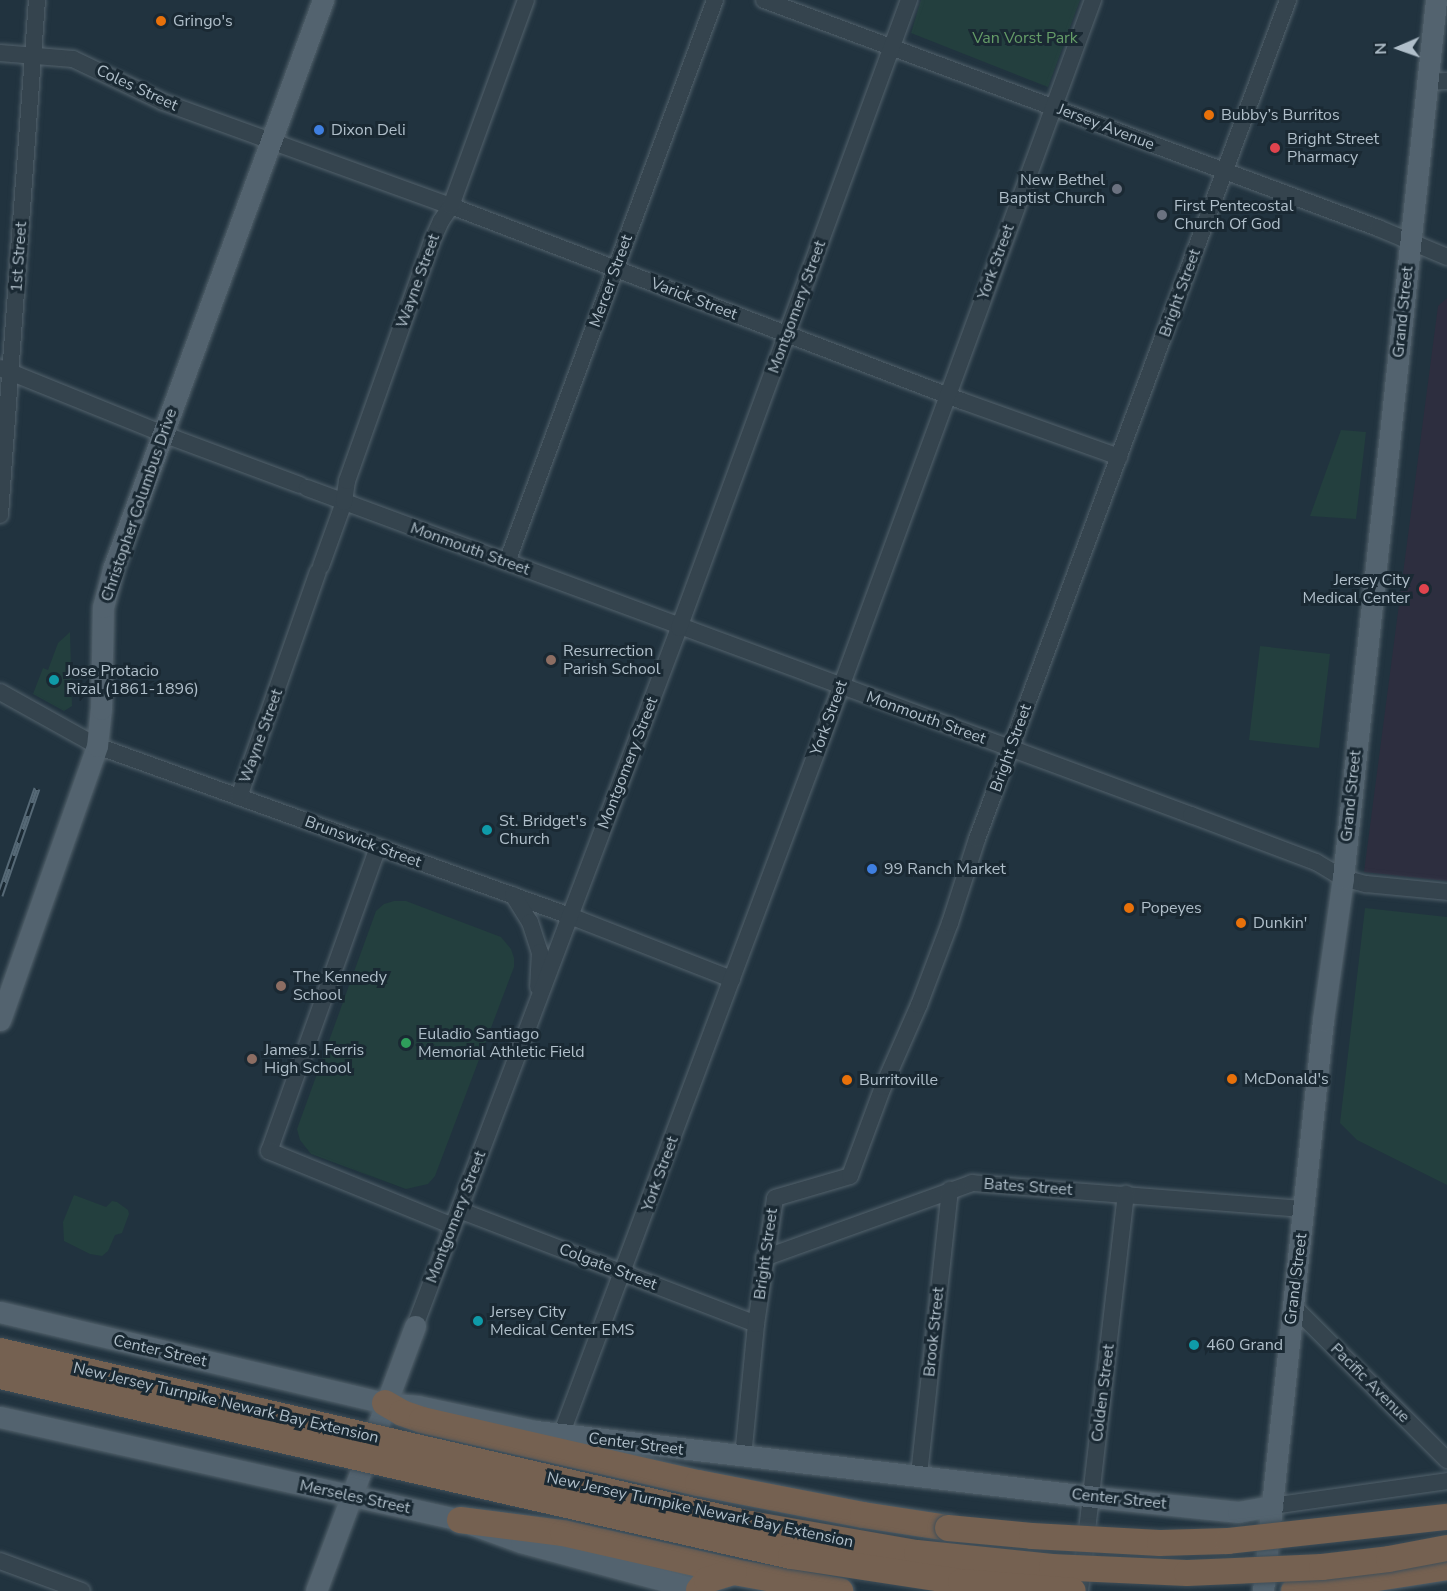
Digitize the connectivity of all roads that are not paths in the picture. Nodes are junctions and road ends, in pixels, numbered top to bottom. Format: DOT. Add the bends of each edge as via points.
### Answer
graph roads {
  1 [pos="38,0"];
  2 [pos="323,0"];
  3 [pos="526,0"];
  4 [pos="715,0"];
  5 [pos="764,0"];
  6 [pos="909,0"];
  7 [pos="1093,0"];
  8 [pos="1288,0"];
  9 [pos="1436,0"];
  10 [pos="892,46"];
  11 [pos="0,53"];
  12 [pos="34,56"];
  13 [pos="1437,82"];
  14 [pos="1053,107"];
  15 [pos="269,141"];
  16 [pos="1225,172"];
  17 [pos="451,206"];
  18 [pos="1410,242"];
  19 [pos="1447,257"];
  20 [pos="615,269"];
  21 [pos="788,334"];
  22 [pos="6,370"];
  23 [pos="946,395"];
  24 [pos="162,434"];
  25 [pos="1119,457"];
  26 [pos="344,502"];
  27 [pos="0,515"];
  28 [pos="507,562"];
  29 [pos="679,628"];
  30 [pos="841,687"];
  31 [pos="0,692"];
  32 [pos="97,746"];
  33 [pos="1010,749"];
  34 [pos="239,797"];
  35 [pos="378,847"];
  36 [pos="1343,878"];
  37 [pos="1447,892"];
  38 [pos="513,895"];
  39 [pos="570,916"];
  40 [pos="732,979"];
  41 [pos="538,1003"];
  42 [pos="0,1020"];
  43 [pos="950,1190"];
  44 [pos="1126,1194"];
  45 [pos="1304,1209"];
  46 [pos="459,1210"];
  47 [pos="453,1226"];
  48 [pos="764,1258"];
  49 [pos="623,1272"];
  50 [pos="1293,1306"];
  51 [pos="3,1317"];
  52 [pos="756,1324"];
  53 [pos="415,1326"];
  54 [pos="0,1351"];
  55 [pos="0,1376"];
  56 [pos="386,1403"];
  57 [pos="1,1418"];
  58 [pos="561,1435"];
  59 [pos="742,1457"];
  60 [pos="1447,1460"];
  61 [pos="919,1475"];
  62 [pos="1447,1481"];
  63 [pos="351,1497"];
  64 [pos="1091,1497"];
  65 [pos="1272,1506"];
  66 [pos="1447,1516"];
  67 [pos="460,1520"];
  68 [pos="1447,1548"];
  69 [pos="0,1560"];
  70 [pos="1447,1567"];
  71 [pos="734,1572"];
  72 [pos="82,1591"];
  73 [pos="316,1591"];
  74 [pos="700,1591"];
  75 [pos="840,1591"];
  76 [pos="1073,1591"];
  77 [pos="1080,1591"];
  78 [pos="1263,1591"];
  79 [pos="1294,1591"];
  1 -- 12 [label="street, 1st Street"];
  2 -- 15 [label="main road, Christopher Columbus Drive"];
  3 -- 17 [label="street, Wayne Street"];
  4 -- 20 [label="street, Mercer Street"];
  5 -- 10 [label="street, Jersey Avenue"];
  6 -- 10 [label="street, Montgomery Street"];
  7 -- 14 [label="street, York Street"];
  8 -- 16 [label="street, Bright Street"];
  9 -- 13 [label="main road, Grand Street"];
  10 -- 14 [label="street, Jersey Avenue"];
  10 -- 21 [label="street, Montgomery Street"];
  11 -- 12 [label="street, Coles Street"];
  12 -- 15 [label="street, Coles Street" via="73,59 163,102"];
  12 -- 22 [label="street, 1st Street"];
  13 -- 18 [label="main road, Grand Street"];
  14 -- 16 [label="street, Jersey Avenue"];
  14 -- 23 [label="street, York Street"];
  15 -- 17 [label="street, Varick Street"];
  15 -- 24 [label="main road, Christopher Columbus Drive"];
  16 -- 18 [label="street, Jersey Avenue"];
  16 -- 25 [label="street, Bright Street"];
  17 -- 20 [label="street, Varick Street"];
  17 -- 26 [label="street, Wayne Street" via="432,241 347,481"];
  18 -- 19 [label="street, Jersey Avenue"];
  18 -- 36 [label="main road, Grand Street"];
  20 -- 21 [label="street, Varick Street"];
  20 -- 28 [label="street, Mercer Street"];
  21 -- 23 [label="street, Varick Street"];
  21 -- 29 [label="street, Montgomery Street"];
  22 -- 24 [label="street, Monmouth Street"];
  22 -- 27 [label="street, 1st Street"];
  23 -- 25 [label="street, Varick Street"];
  23 -- 30 [label="street, York Street"];
  24 -- 26 [label="street, Monmouth Street"];
  24 -- 32 [label="main road, Christopher Columbus Drive" via="103,607"];
  25 -- 33 [label="street, Bright Street"];
  26 -- 28 [label="street, Monmouth Street"];
  26 -- 34 [label="street, Wayne Street"];
  28 -- 29 [label="street, Monmouth Street"];
  29 -- 30 [label="street, Monmouth Street"];
  29 -- 39 [label="street, Montgomery Street"];
  30 -- 33 [label="street, Monmouth Street"];
  30 -- 40 [label="street, York Street"];
  31 -- 32 [label="street, Brunswick Street"];
  32 -- 34 [label="street, Brunswick Street"];
  32 -- 42 [label="main road, Christopher Columbus Drive"];
  33 -- 36 [label="street, Monmouth Street" via="1316,862"];
  33 -- 48 [label="street, Bright Street" via="950,923 850,1176 775,1197"];
  34 -- 35 [label="street, Brunswick Street"];
  35 -- 38 [label="street, Brunswick Street"];
  35 -- 47 [label="street" via="269,1151"];
  36 -- 37 [label="street, Monmouth Street"];
  36 -- 45 [label="main road, Grand Street" via="1323,1020"];
  38 -- 39 [label="street, Brunswick Street"];
  38 -- 41 [label="street" via="530,922 540,952"];
  39 -- 40 [label="street, Brunswick Street"];
  39 -- 41 [label="street, Montgomery Street"];
  40 -- 49 [label="street, York Street"];
  41 -- 46 [label="street, Montgomery Street"];
  43 -- 44 [label="street, Bates Street" via="972,1183"];
  43 -- 48 [label="street, Bates Street"];
  43 -- 61 [label="street, Brook Street"];
  44 -- 45 [label="street, Bates Street"];
  44 -- 64 [label="street, Colden Street"];
  45 -- 50 [label="main road, Grand Street"];
  46 -- 47 [label="street, Montgomery Street"];
  46 -- 49 [label="street, Colgate Street"];
  47 -- 53 [label="street, Montgomery Street"];
  48 -- 52 [label="street, Bright Street"];
  49 -- 52 [label="street, Colgate Street"];
  49 -- 58 [label="street, York Street"];
  50 -- 60 [label="street, Pacific Avenue"];
  50 -- 65 [label="main road, Grand Street"];
  51 -- 56 [label="main road, Center Street"];
  52 -- 59 [label="street, Bright Street"];
  53 -- 56 [label="main road, Montgomery Street"];
  54 -- 68 [label="highway, New Jersey Turnpike Newark Bay Extension, bridge" via="728,1519 918,1553 1052,1567 1187,1573 1322,1567"];
  55 -- 76 [label="highway, New Jersey Turnpike Newark Bay Extension, bridge" via="790,1556 961,1582"];
  56 -- 58 [label="main road, Center Street"];
  56 -- 63 [label="main road, Montgomery Street"];
  56 -- 66 [label="highway, bridge" via="422,1419 698,1483 948,1528 1160,1543 1228,1541"];
  57 -- 63 [label="main road, Merseles Street"];
  58 -- 59 [label="main road, Center Street"];
  59 -- 61 [label="main road, Center Street"];
  61 -- 64 [label="main road, Center Street"];
  62 -- 65 [label="street"];
  63 -- 67 [label="main road, Merseles Street"];
  63 -- 73 [label="main road, Montgomery Street"];
  64 -- 65 [label="main road, Center Street" via="1238,1512"];
  64 -- 77 [label="street, Colden Street"];
  65 -- 78 [label="main road, Grand Street"];
  67 -- 71 [label="highway" via="563,1533"];
  67 -- 74 [label="main road, Merseles Street" via="528,1545"];
  69 -- 72 [label="street"];
  70 -- 79 [label="highway"];
  71 -- 74 [label="highway" via="707,1580"];
  71 -- 75 [label="highway"];
}
